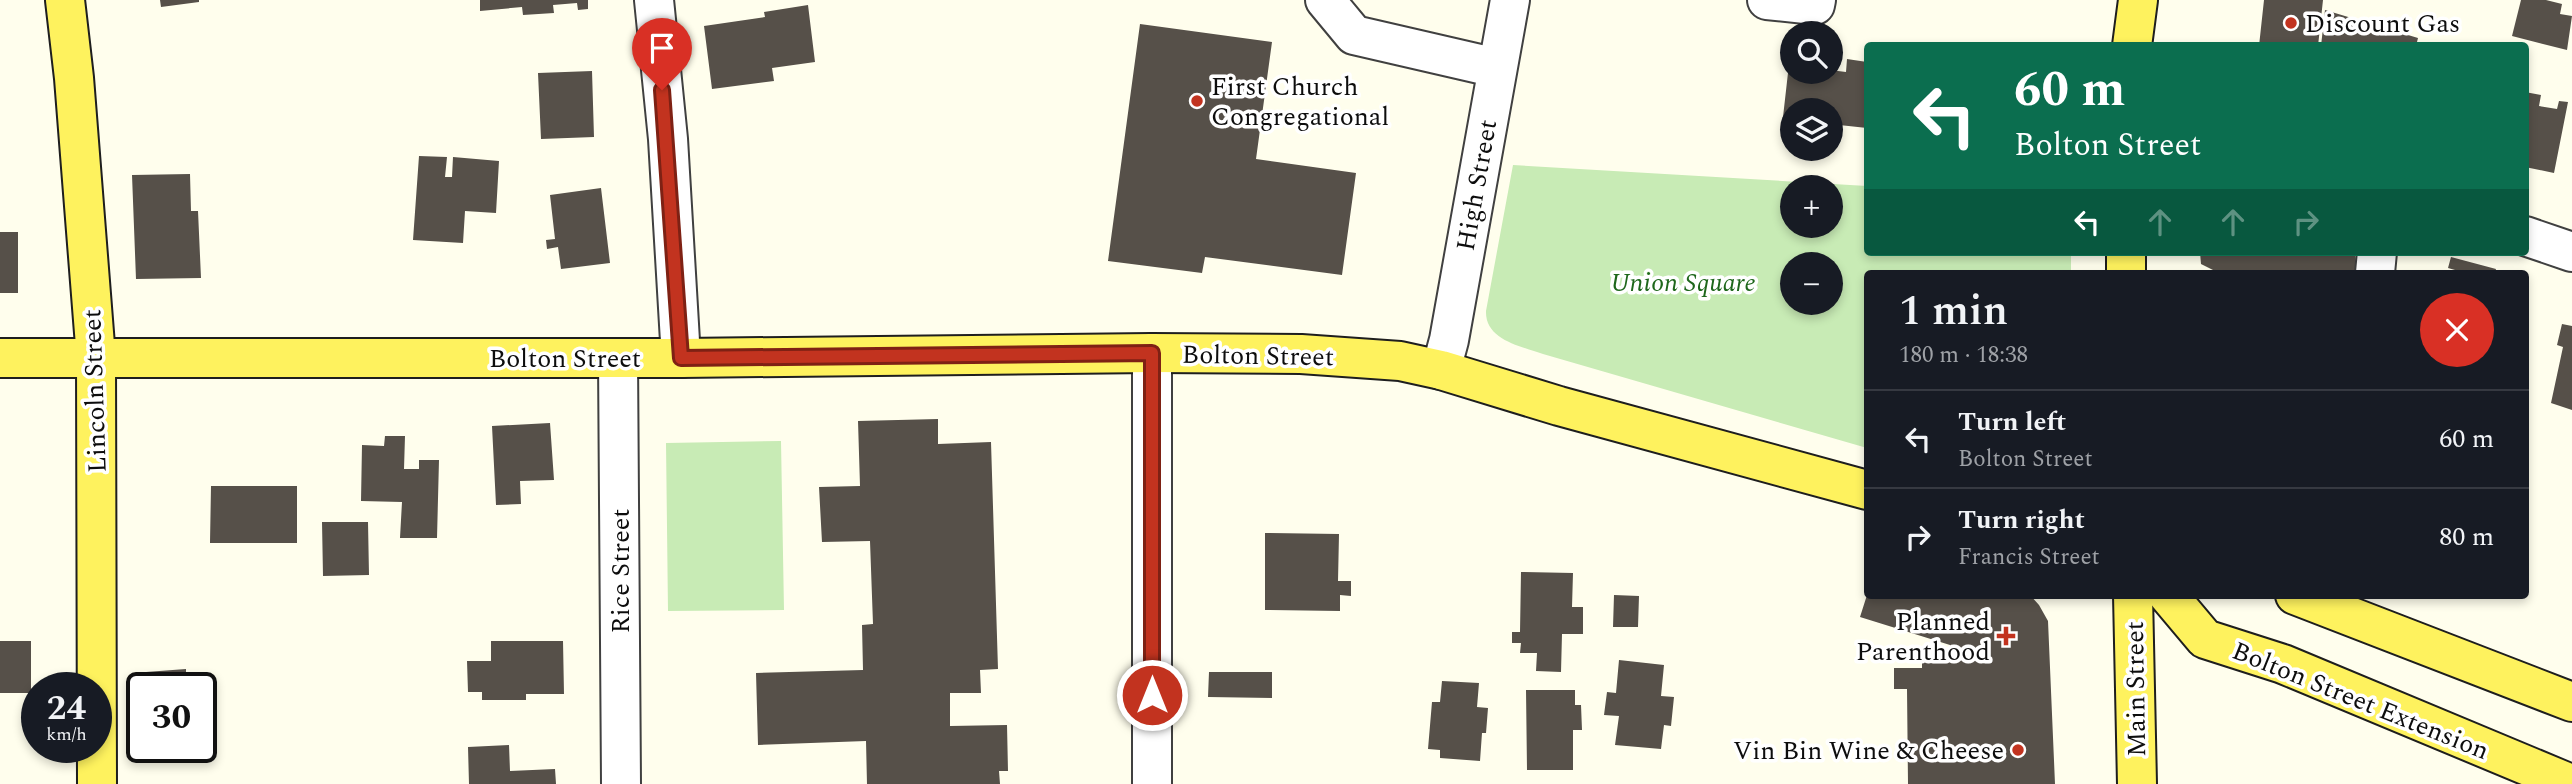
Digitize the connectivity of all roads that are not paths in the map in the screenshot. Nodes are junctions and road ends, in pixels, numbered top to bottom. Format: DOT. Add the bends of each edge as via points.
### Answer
graph roads {
  1 [pos="65,0"];
  2 [pos="654,0"];
  3 [pos="1325,0"];
  4 [pos="1510,0"];
  5 [pos="1767,0"];
  6 [pos="1816,0"];
  7 [pos="2138,0"];
  8 [pos="2133,42"];
  9 [pos="1497,68"];
  10 [pos="2529,237"];
  11 [pos="2572,252"];
  12 [pos="1152,353"];
  13 [pos="0,358"];
  14 [pos="96,358"];
  15 [pos="618,358"];
  16 [pos="681,358"];
  17 [pos="1441,370"];
  18 [pos="1864,490"];
  19 [pos="2133,599"];
  20 [pos="2171,599"];
  21 [pos="2305,599"];
  22 [pos="2572,702"];
  23 [pos="97,784"];
  24 [pos="621,784"];
  25 [pos="1152,784"];
  26 [pos="2137,784"];
  27 [pos="2571,784"];
  1 -- 14 [label="main road, Lincoln Street"];
  2 -- 16 [label="street" via="668,139"];
  3 -- 9 [label="street" via="1354,35"];
  4 -- 9 [label="street, High Street"];
  5 -- 6 [label="street" via="1815,5"];
  7 -- 8 [label="main road"];
  9 -- 17 [label="street, High Street"];
  10 -- 11 [label="street"];
  12 -- 16 [label="main road, Bolton Street"];
  12 -- 17 [label="main road, Bolton Street" via="1301,354 1400,361"];
  12 -- 25 [label="street"];
  13 -- 14 [label="main road, Bolton Street"];
  14 -- 15 [label="main road, Bolton Street"];
  14 -- 23 [label="main road, Lincoln Street"];
  15 -- 16 [label="main road, Bolton Street"];
  15 -- 24 [label="street, Rice Street"];
  17 -- 18 [label="main road, Bolton Street"];
  19 -- 26 [label="main road, Main Street"];
  20 -- 27 [label="main road, Bolton Street Extension" via="2205,639 2283,664"];
  21 -- 22 [label="main road"];
}
